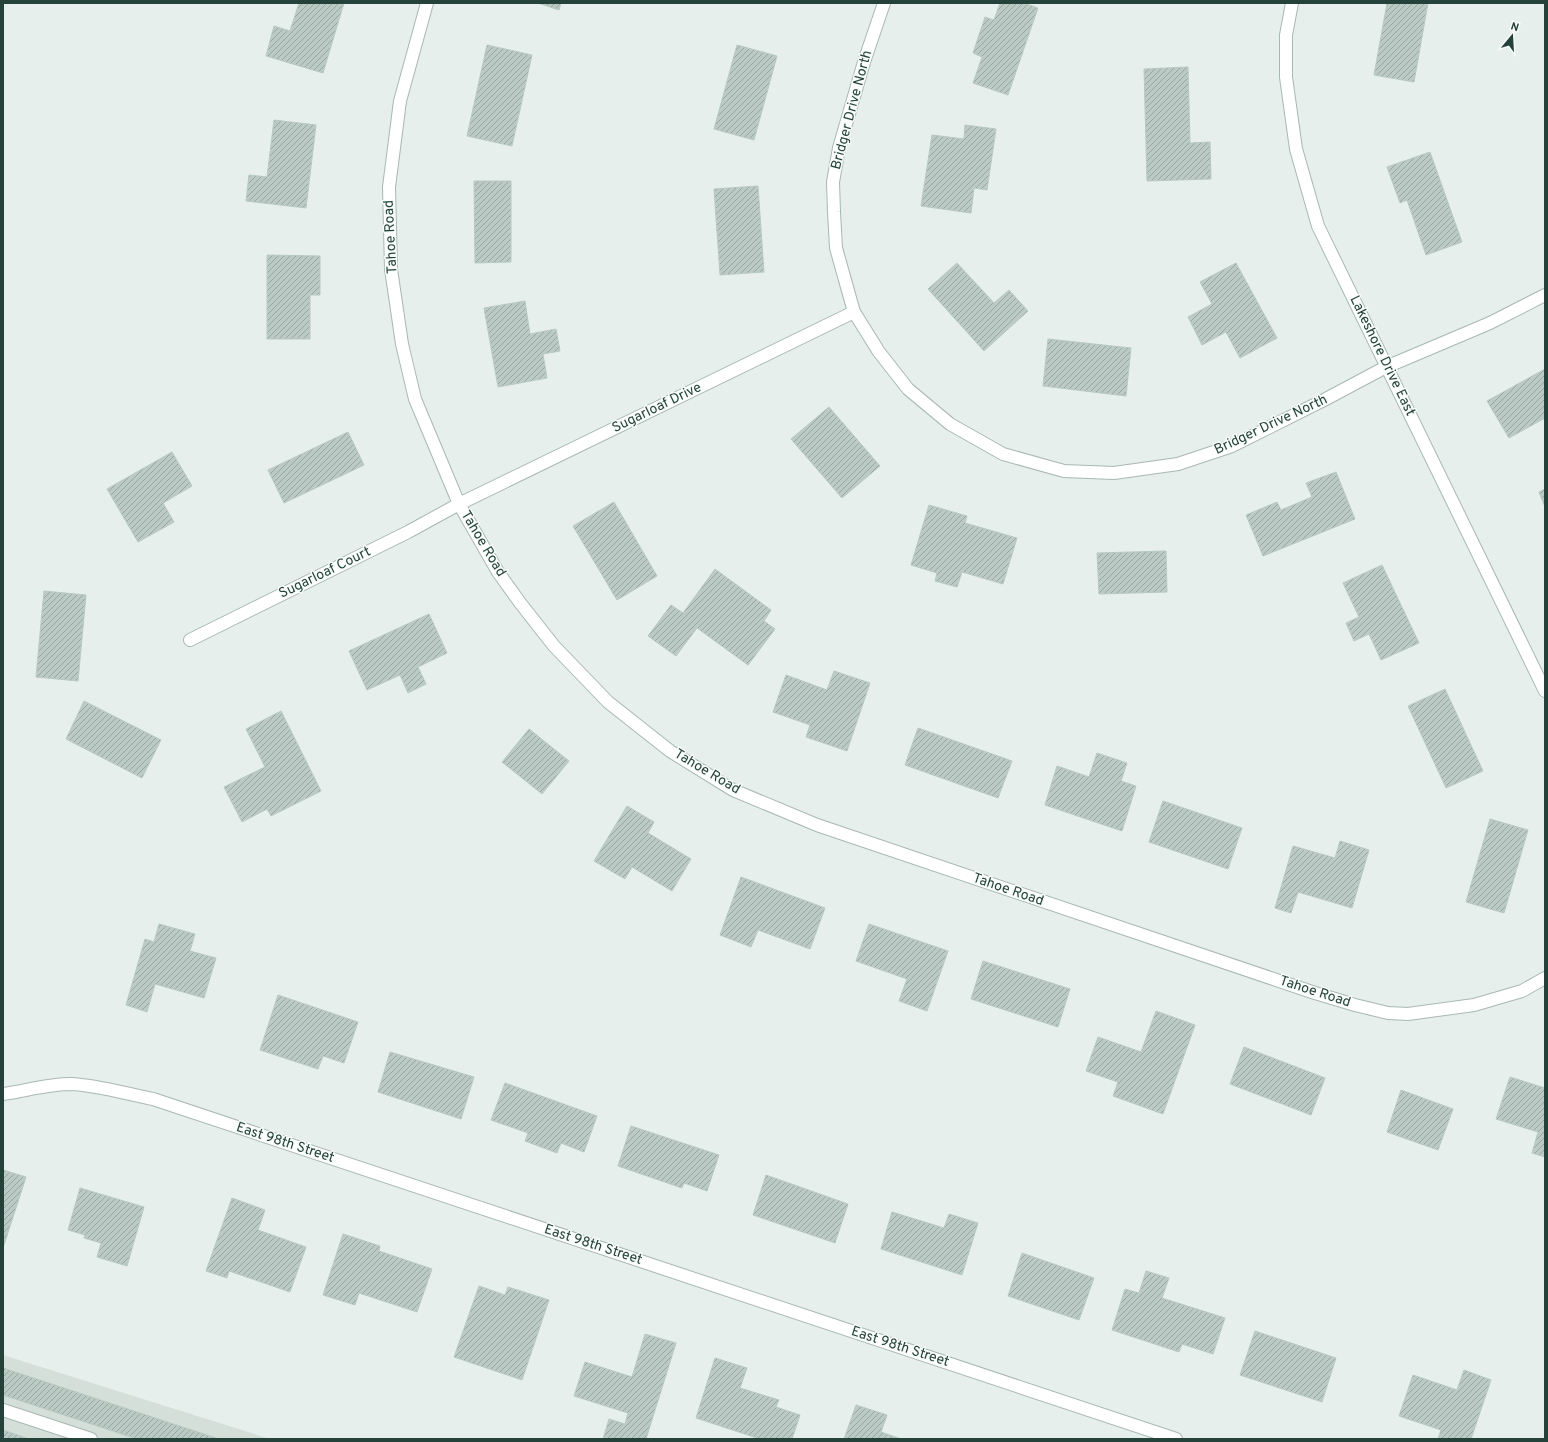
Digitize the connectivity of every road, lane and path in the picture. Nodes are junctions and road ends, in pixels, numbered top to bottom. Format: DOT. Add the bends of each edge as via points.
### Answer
graph roads {
  1 [pos="427,3"];
  2 [pos="884,3"];
  3 [pos="1292,3"];
  4 [pos="1545,294"];
  5 [pos="854,312"];
  6 [pos="1386,367"];
  7 [pos="459,504"];
  8 [pos="190,640"];
  9 [pos="1545,691"];
  10 [pos="1545,978"];
  11 [pos="3,1094"];
  12 [pos="3,1410"];
  13 [pos="91,1439"];
  14 [pos="1176,1439"];
  1 -- 7 [label="street, Tahoe Road" via="399,109 389,187 391,269 402,344 415,398"];
  2 -- 5 [label="street, Bridger Drive North" via="839,148 833,182 836,248"];
  3 -- 6 [label="street, Lakeshore Drive East" via="1286,35 1286,76 1296,149 1318,226"];
  4 -- 6 [label="street, Bridger Drive North" via="1490,323"];
  5 -- 6 [label="street, Bridger Drive North" via="879,352 908,389 950,424 1003,454 1064,471 1114,473 1178,464 1232,446"];
  5 -- 7 [label="street, Sugarloaf Drive"];
  6 -- 9 [label="street, Lakeshore Drive East"];
  7 -- 8 [label="street, Sugarloaf Court"];
  7 -- 10 [label="street, Tahoe Road" via="498,572 554,646 608,702 670,751 733,790 817,826 1315,994 1388,1013 1408,1014 1474,1005 1522,991"];
  11 -- 14 [label="street, East 98th Street" via="70,1084 153,1099"];
  12 -- 13 [label="street"];
}
